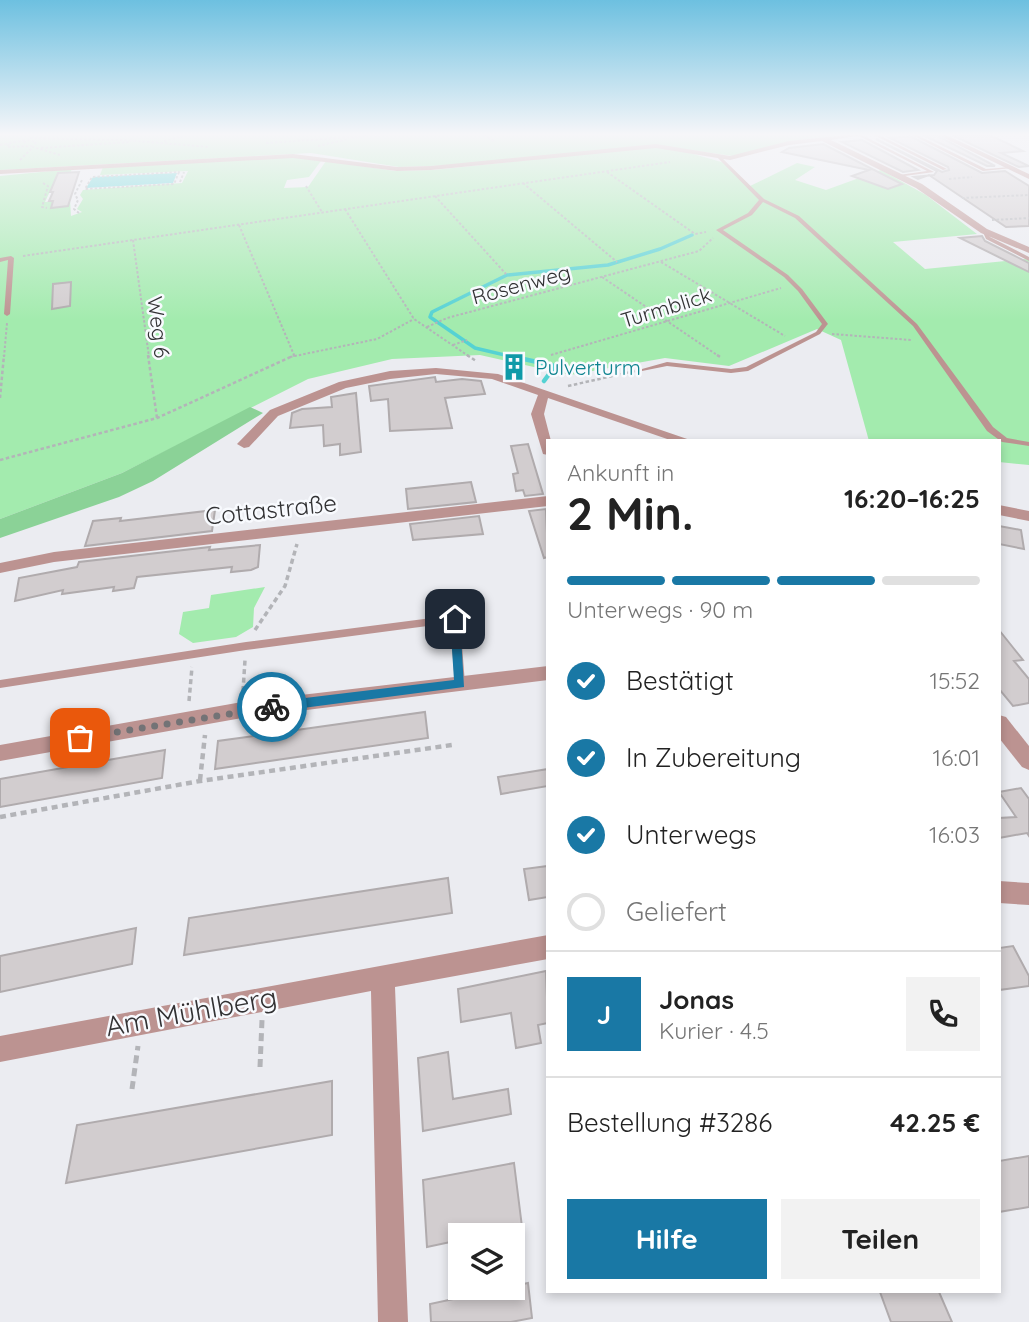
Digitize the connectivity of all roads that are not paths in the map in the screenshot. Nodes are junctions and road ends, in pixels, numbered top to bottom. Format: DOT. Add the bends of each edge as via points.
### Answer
graph roads {
  1 [pos="759,197"];
  2 [pos="933,197"];
  3 [pos="762,200"];
  4 [pos="984,231"];
  5 [pos="1029,250"];
  6 [pos="1029,259"];
  7 [pos="0,260"];
  8 [pos="8,314"];
  9 [pos="644,370"];
  10 [pos="546,393"];
  11 [pos="680,439"];
  12 [pos="244,444"];
  13 [pos="546,444"];
  14 [pos="1029,444"];
  15 [pos="546,501"];
  16 [pos="1001,510"];
  17 [pos="1029,516"];
  18 [pos="0,568"];
  19 [pos="546,673"];
  20 [pos="0,684"];
  21 [pos="460,684"];
  22 [pos="1001,726"];
  23 [pos="0,753"];
  24 [pos="1029,761"];
  25 [pos="1001,892"];
  26 [pos="1029,894"];
  27 [pos="546,947"];
  28 [pos="383,978"];
  29 [pos="0,1049"];
  30 [pos="393,1322"];
  1 -- 3 [label="lane"];
  2 -- 4 [label="street"];
  3 -- 9 [label="lane" via="750,214 719,230 786,276 825,324 818,333 748,369 667,365"];
  3 -- 14 [label="lane" via="797,217 915,325 990,429 1005,440"];
  4 -- 5 [label="street"];
  4 -- 6 [label="lane" via="988,239"];
  7 -- 8 [label="lane" via="11,258"];
  10 -- 11 [label="street"];
  10 -- 12 [label="street" via="474,373 390,375 343,385 274,413"];
  10 -- 13 [label="street" via="536,410"];
  15 -- 18 [label="street, Cottastraße" via="54,556"];
  16 -- 17 [label="street"];
  19 -- 21 [label="street"];
  20 -- 21 [label="lane" via="455,619"];
  21 -- 23 [label="street" via="242,710"];
  22 -- 24 [label="street"];
  25 -- 26 [label="street"];
  27 -- 28 [label="street, Am Mühlberg"];
  28 -- 29 [label="street, Am Mühlberg" via="143,1018"];
  28 -- 30 [label="street"];
}
